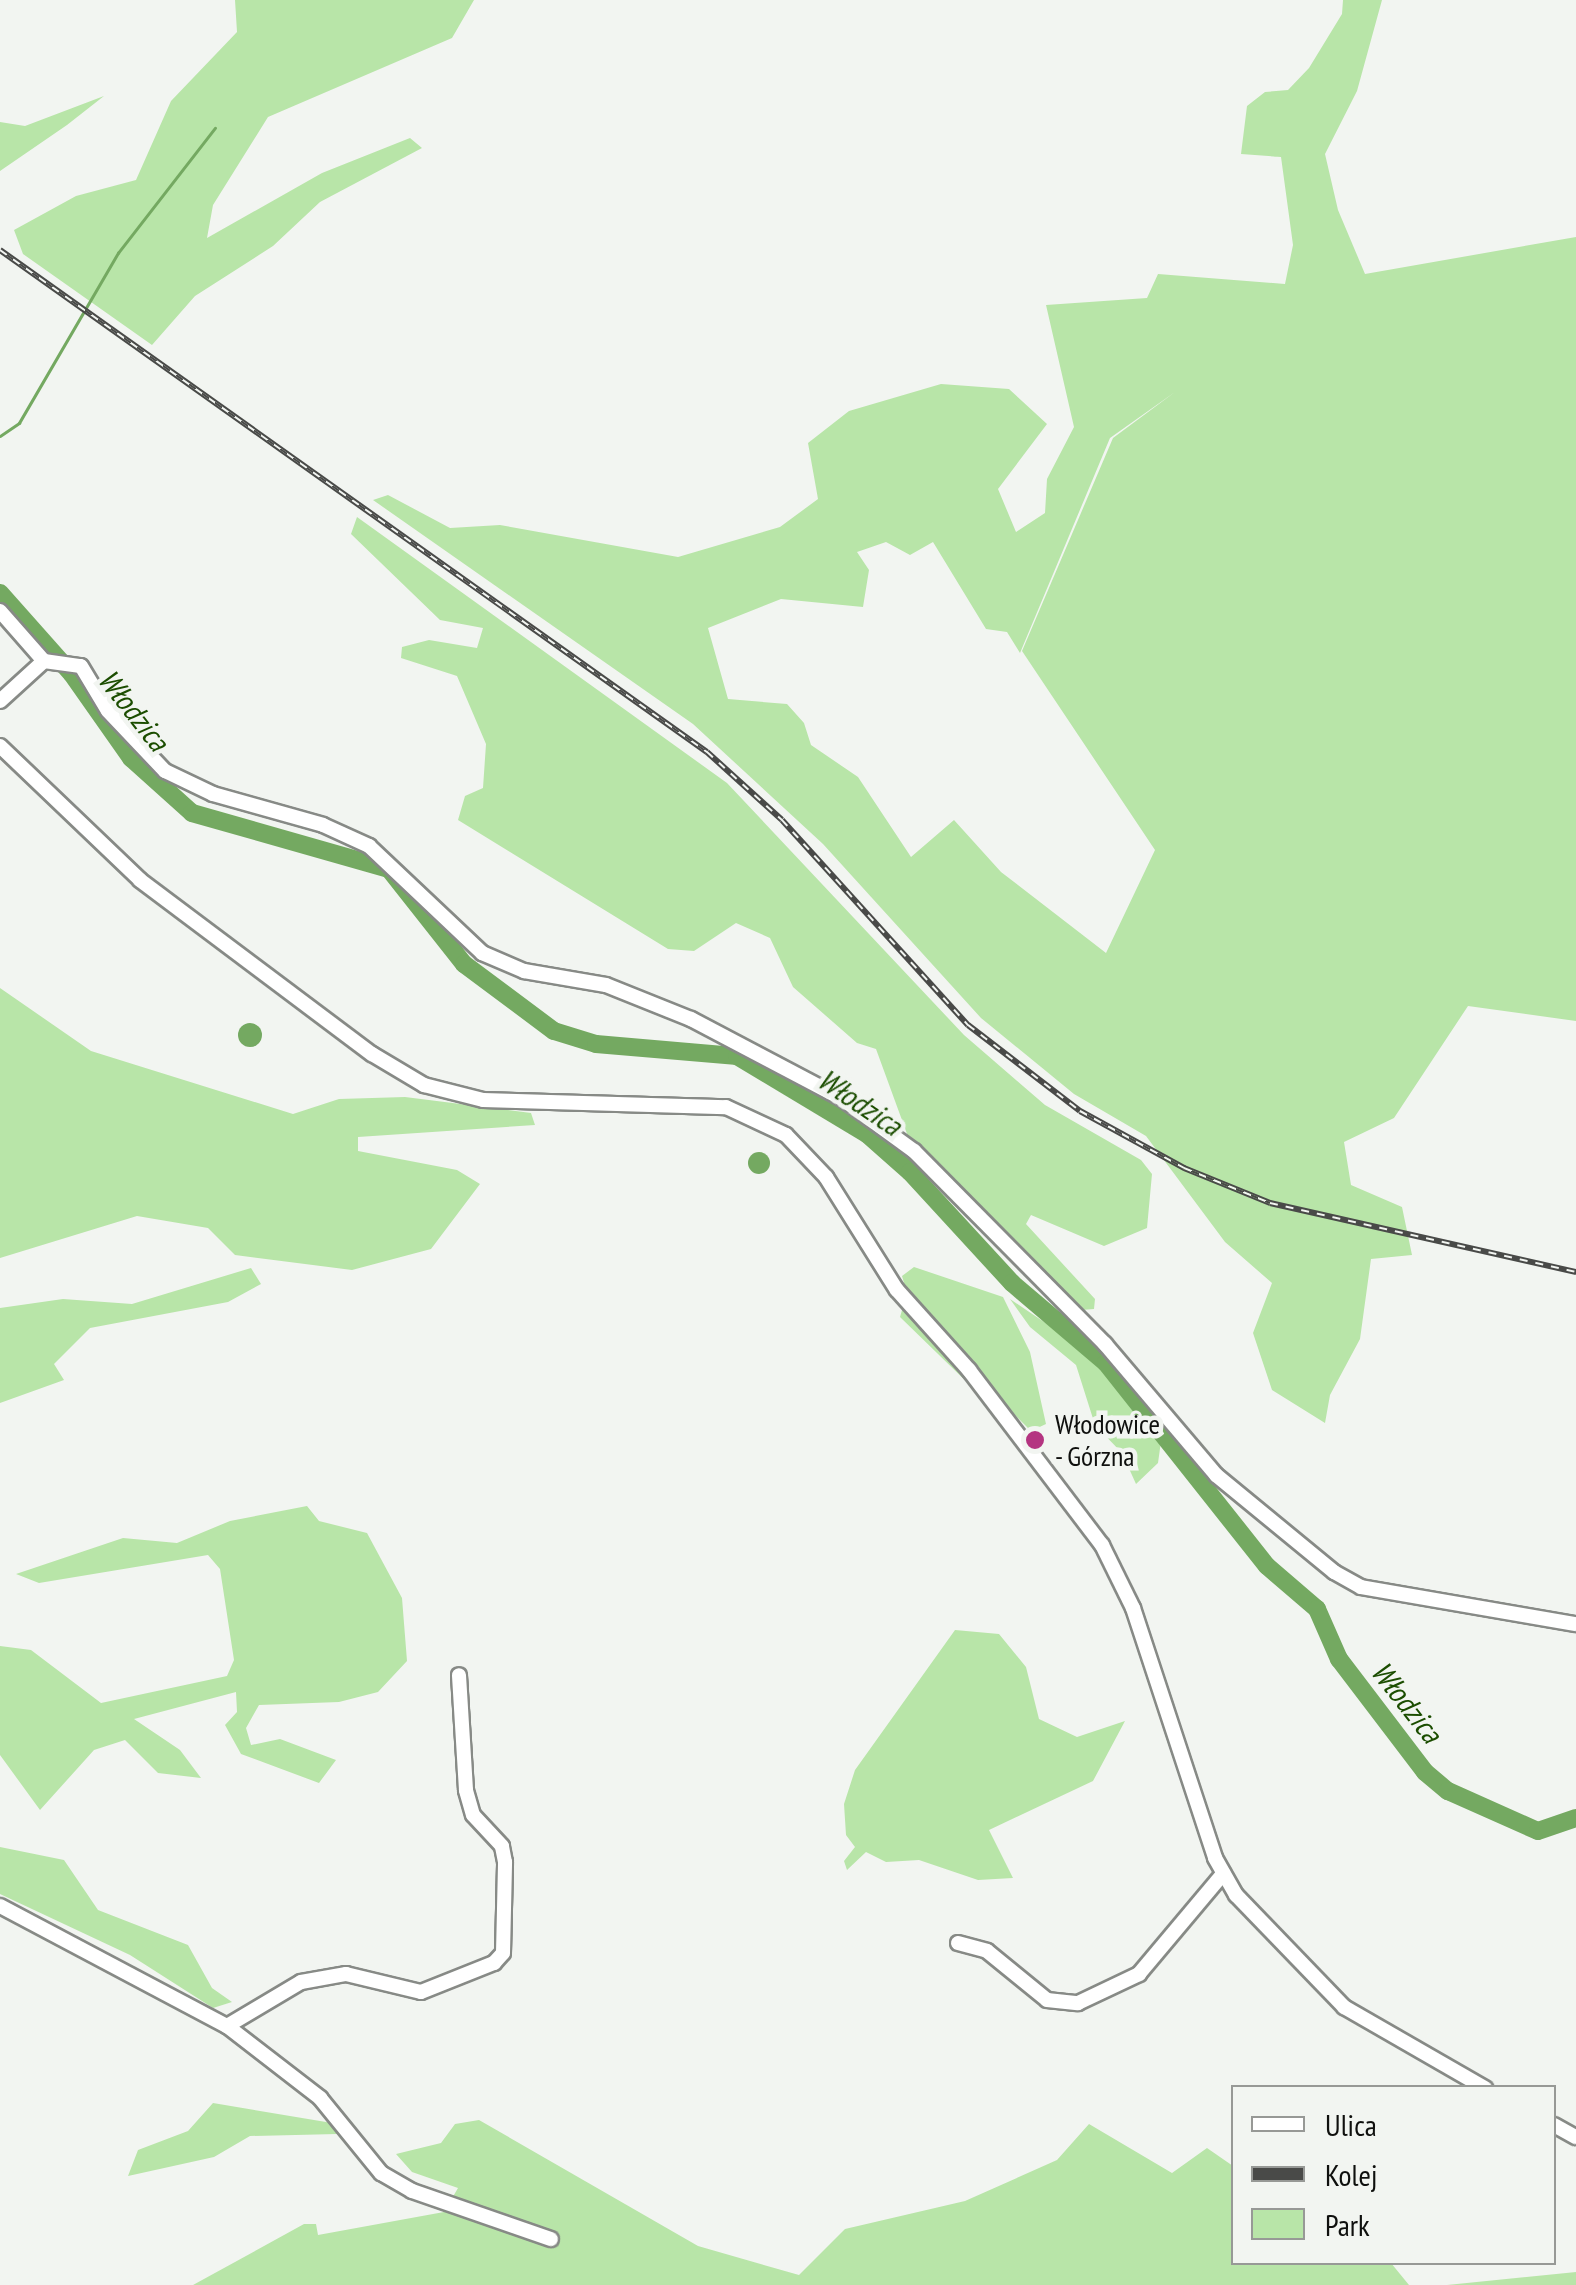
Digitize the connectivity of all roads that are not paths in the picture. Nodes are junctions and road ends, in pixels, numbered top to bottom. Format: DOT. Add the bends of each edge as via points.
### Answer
graph roads {
  1 [pos="0,611"];
  2 [pos="48,661"];
  3 [pos="0,701"];
  4 [pos="0,746"];
  5 [pos="1576,1624"];
  6 [pos="458,1675"];
  7 [pos="1222,1874"];
  8 [pos="0,1906"];
  9 [pos="958,1944"];
  10 [pos="227,2026"];
  11 [pos="1480,2085"];
  12 [pos="552,2240"];
  1 -- 2 [label="street"];
  2 -- 3 [label="street"];
  2 -- 5 [label="street" via="75,663 108,712 166,772 370,846 482,953 524,971 606,985 706,1025 872,1119 914,1151 1106,1344 1216,1476 1347,1580"];
  4 -- 7 [label="street" via="140,880 424,1085 484,1100 726,1107 786,1135 826,1176 897,1290 969,1370 1102,1545 1133,1608"];
  6 -- 10 [label="street" via="466,1790 473,1815 502,1846 505,1862 503,1953 494,1963 421,1992 346,1974 301,1982"];
  7 -- 9 [label="street" via="1140,1974 1094,1999 1047,2000 987,1951"];
  7 -- 11 [label="street" via="1261,1926 1344,2007"];
  8 -- 10 [label="street"];
  10 -- 12 [label="street" via="320,2098 381,2172 412,2191"];
}
